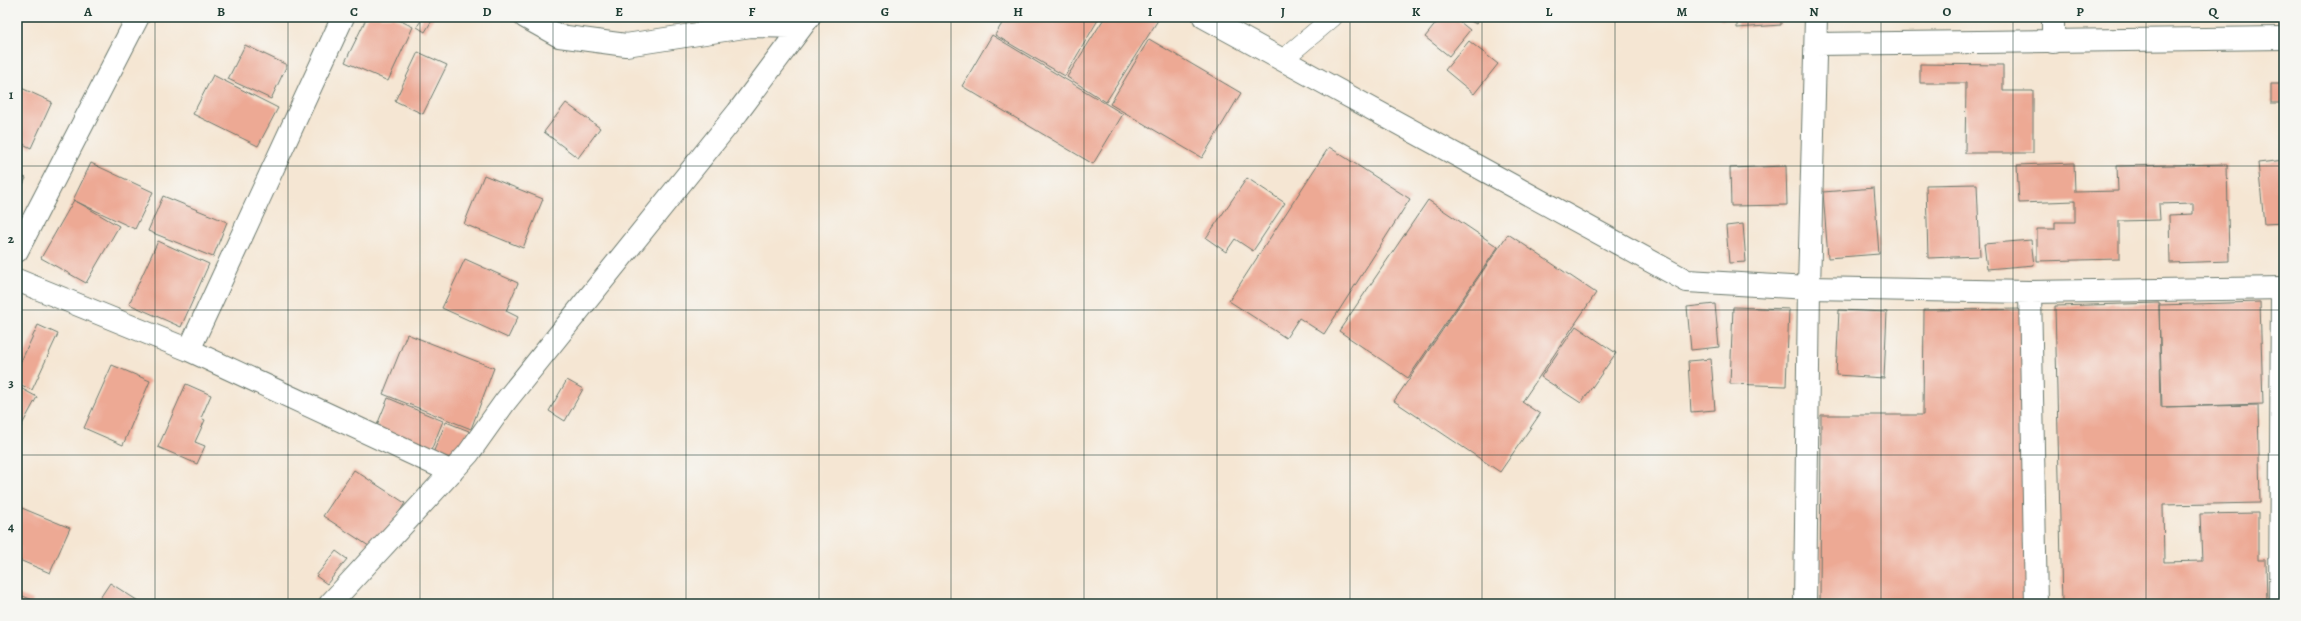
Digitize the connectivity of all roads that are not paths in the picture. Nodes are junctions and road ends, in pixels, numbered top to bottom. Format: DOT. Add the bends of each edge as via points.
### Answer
graph roads {
  1 [pos="138,17"];
  2 [pos="343,17"];
  3 [pos="525,17"];
  4 [pos="1204,17"];
  5 [pos="1334,17"];
  6 [pos="1816,17"];
  7 [pos="2053,17"];
  8 [pos="805,22"];
  9 [pos="2284,38"];
  10 [pos="2053,42"];
  11 [pos="1816,44"];
  12 [pos="1282,60"];
  13 [pos="17,251"];
  14 [pos="17,280"];
  15 [pos="1808,288"];
  16 [pos="2283,288"];
  17 [pos="2030,292"];
  18 [pos="189,350"];
  19 [pos="452,472"];
  20 [pos="330,604"];
  21 [pos="1804,604"];
  22 [pos="2036,604"];
  23 [pos="2280,604"];
  1 -- 13 [label="street"];
  2 -- 18 [label="street"];
  3 -- 8 [label="street" via="559,36 626,45 751,26"];
  4 -- 12 [label="street"];
  5 -- 12 [label="lane"];
  6 -- 11 [label="street"];
  7 -- 10 [label="street"];
  8 -- 19 [label="street" via="738,112 611,268"];
  9 -- 10 [label="street"];
  10 -- 11 [label="street"];
  11 -- 15 [label="street"];
  12 -- 15 [label="street" via="1687,281"];
  14 -- 18 [label="street"];
  15 -- 17 [label="street"];
  15 -- 21 [label="street"];
  16 -- 17 [label="street"];
  16 -- 23 [label="street"];
  17 -- 22 [label="street"];
  18 -- 19 [label="street"];
  19 -- 20 [label="street"];
}
